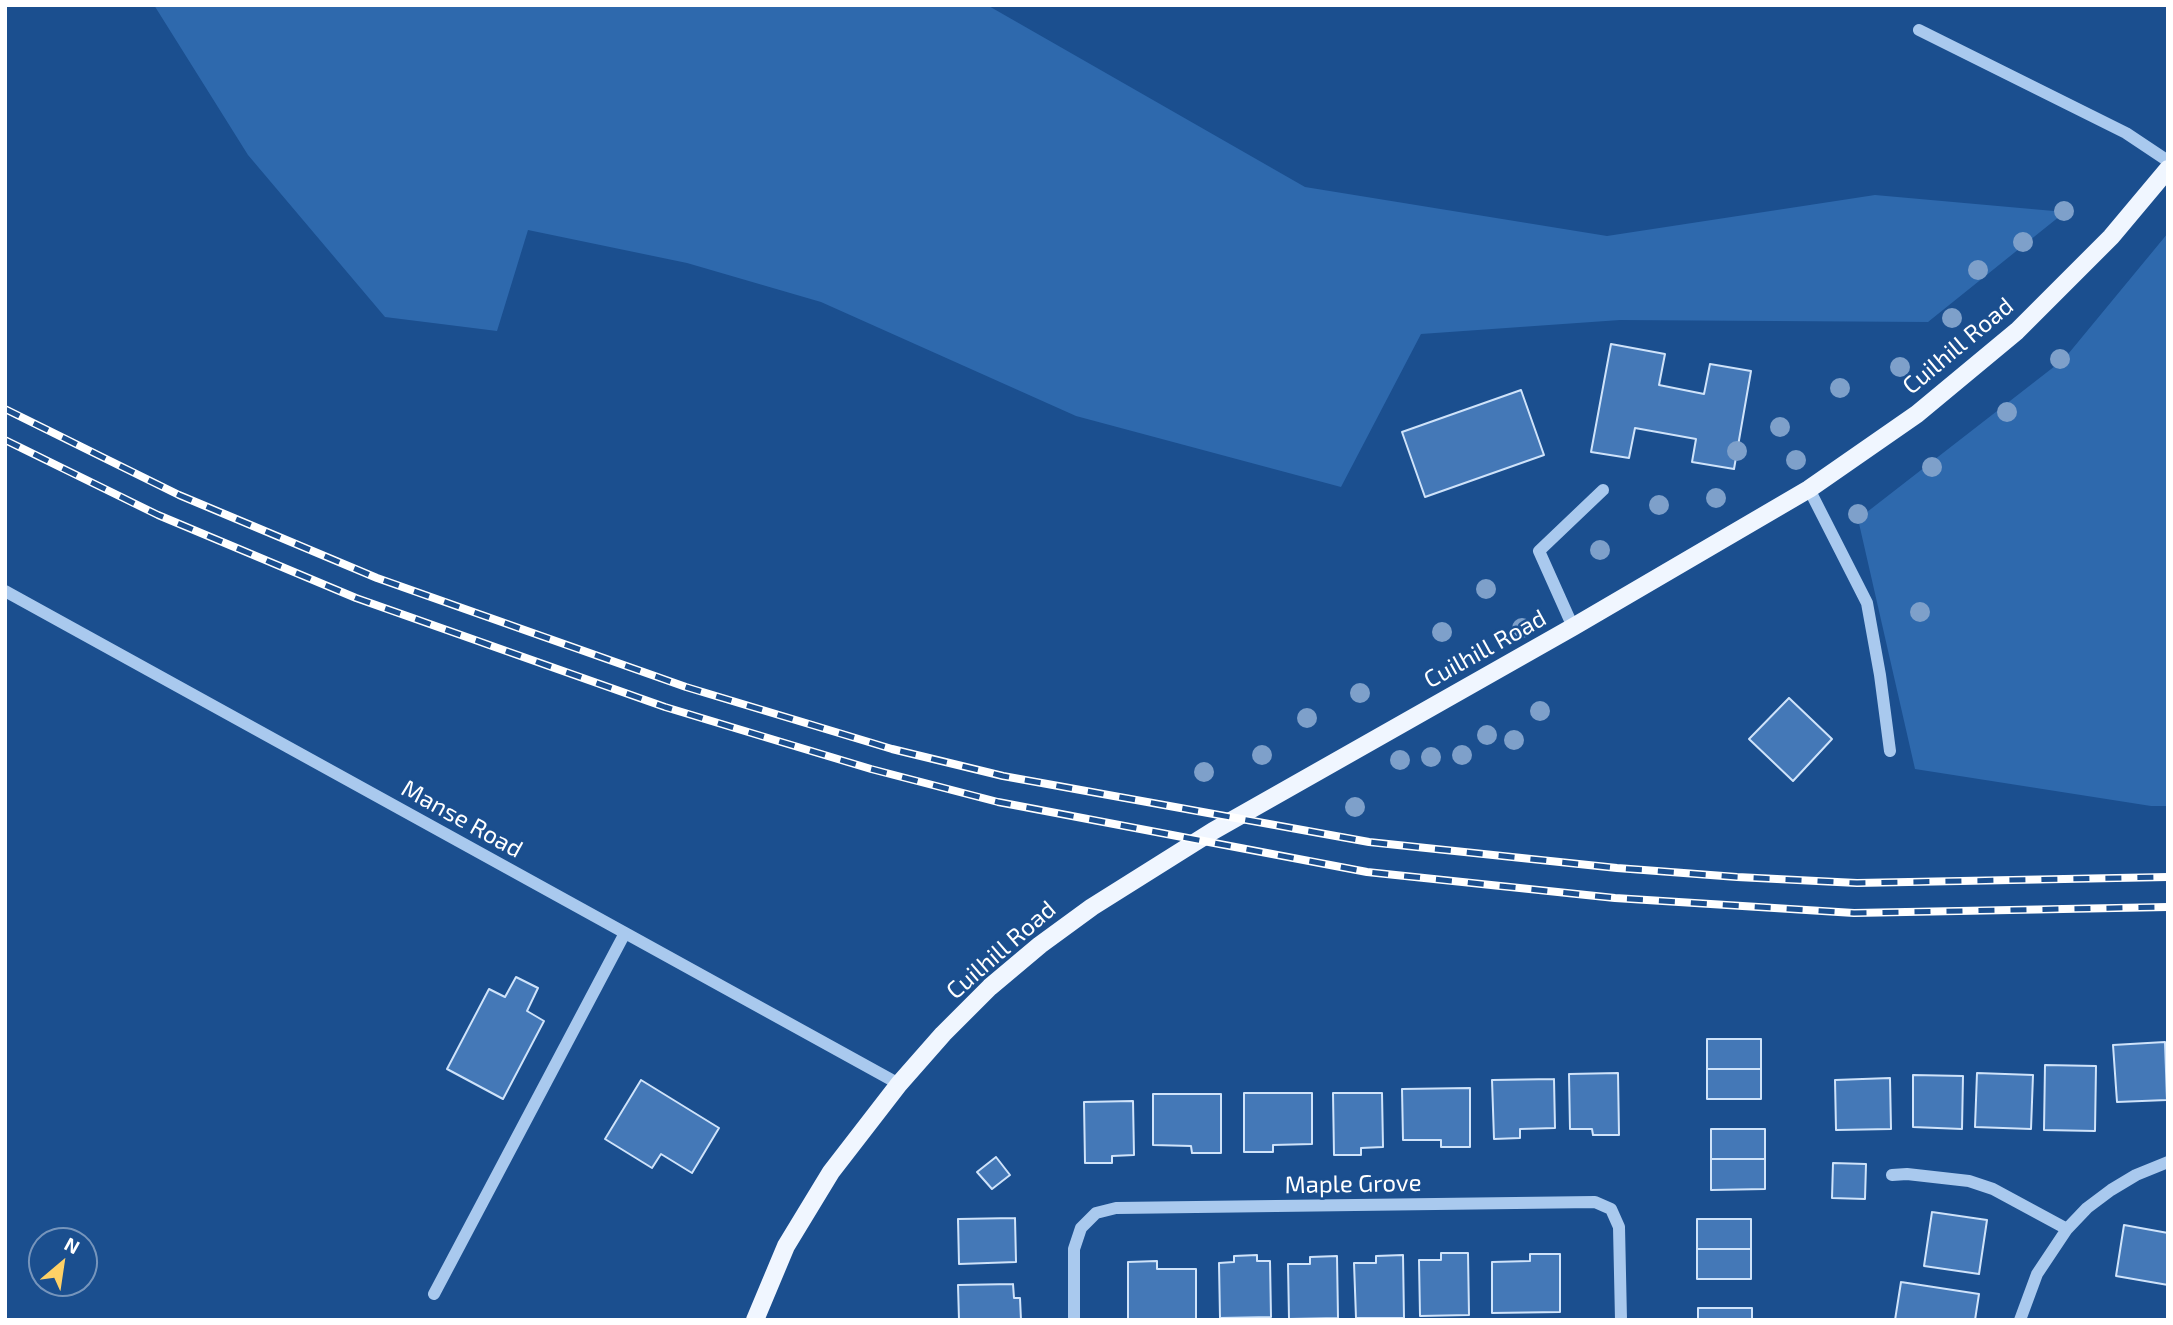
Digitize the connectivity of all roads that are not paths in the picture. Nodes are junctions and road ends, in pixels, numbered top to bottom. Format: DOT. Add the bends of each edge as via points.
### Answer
graph roads {
  1 [pos="1919,30"];
  2 [pos="2168,161"];
  3 [pos="2168,169"];
  4 [pos="1809,489"];
  5 [pos="1603,490"];
  6 [pos="5,591"];
  7 [pos="1573,627"];
  8 [pos="1890,751"];
  9 [pos="625,933"];
  10 [pos="899,1084"];
  11 [pos="2168,1162"];
  12 [pos="1892,1175"];
  13 [pos="2067,1229"];
  14 [pos="434,1294"];
  15 [pos="755,1320"];
  16 [pos="1074,1320"];
  17 [pos="1621,1320"];
  18 [pos="2020,1320"];
  1 -- 2 [label="street" via="2126,133"];
  3 -- 4 [label="main road, Cuilhill Road" via="2111,237 2017,331 1917,414"];
  4 -- 7 [label="main road, Cuilhill Road"];
  4 -- 8 [label="street" via="1867,603"];
  5 -- 7 [label="street" via="1539,551"];
  6 -- 9 [label="street, Manse Road"];
  7 -- 10 [label="main road, Cuilhill Road" via="1213,831 1092,906 990,987"];
  9 -- 10 [label="street, Manse Road"];
  9 -- 14 [label="street"];
  10 -- 15 [label="main road, Cuilhill Road" via="831,1172 786,1246"];
  11 -- 13 [label="street" via="2111,1190"];
  12 -- 13 [label="street" via="1969,1181"];
  13 -- 18 [label="street" via="2037,1274"];
  16 -- 17 [label="street, Maple Grove" via="1074,1249 1081,1228 1096,1213 1116,1208 1595,1202 1611,1209 1619,1227"];
}
